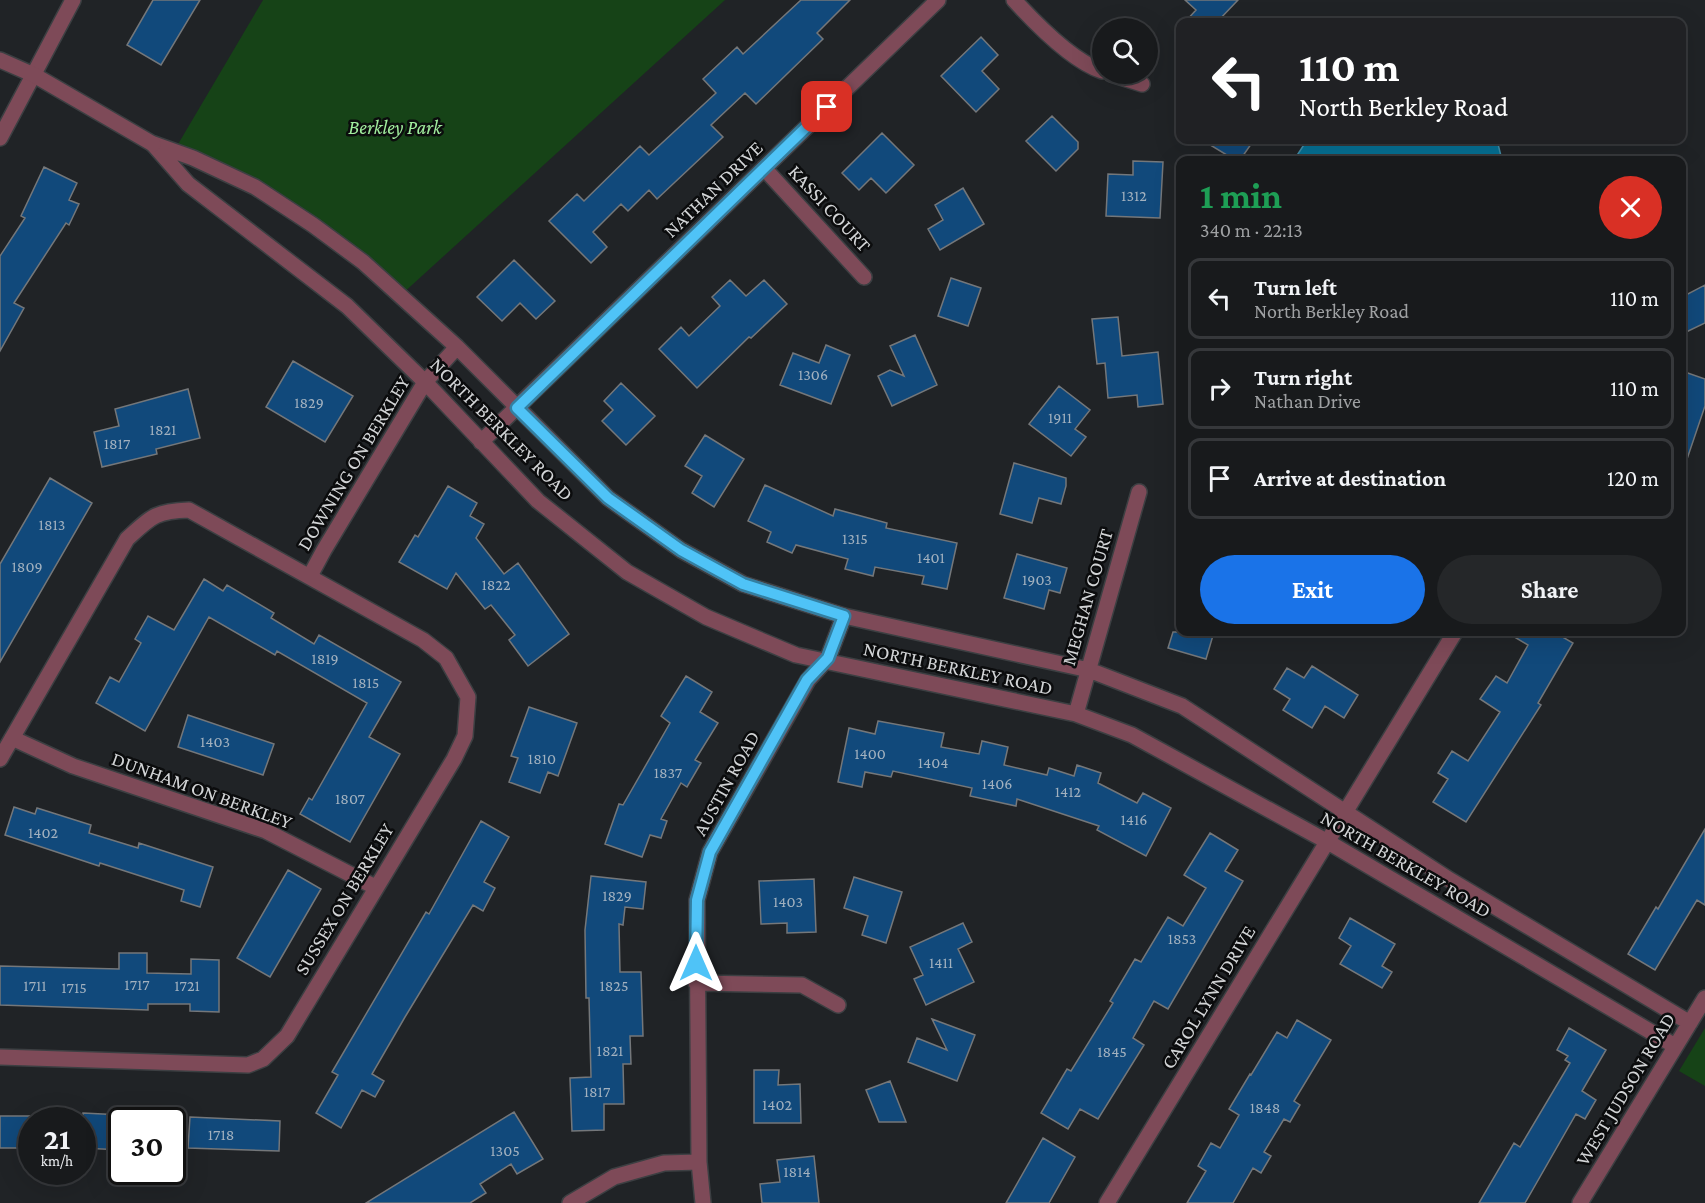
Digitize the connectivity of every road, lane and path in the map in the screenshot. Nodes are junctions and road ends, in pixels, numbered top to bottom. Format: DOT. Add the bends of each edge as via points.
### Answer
graph roads {
  1 [pos="73,0"];
  2 [pos="938,0"];
  3 [pos="1014,0"];
  4 [pos="0,60"];
  5 [pos="1092,67"];
  6 [pos="34,75"];
  7 [pos="0,138"];
  8 [pos="153,144"];
  9 [pos="764,168"];
  10 [pos="864,277"];
  11 [pos="457,347"];
  12 [pos="425,382"];
  13 [pos="517,408"];
  14 [pos="481,442"];
  15 [pos="1139,492"];
  16 [pos="310,576"];
  17 [pos="844,616"];
  18 [pos="1453,636"];
  19 [pos="825,662"];
  20 [pos="1089,670"];
  21 [pos="1076,714"];
  22 [pos="12,738"];
  23 [pos="0,759"];
  24 [pos="1346,813"];
  25 [pos="1328,842"];
  26 [pos="375,887"];
  27 [pos="696,983"];
  28 [pos="1705,998"];
  29 [pos="838,1005"];
  30 [pos="1690,1023"];
  31 [pos="1675,1046"];
  32 [pos="0,1057"];
  33 [pos="699,1162"];
  34 [pos="570,1203"];
  35 [pos="703,1203"];
  36 [pos="1107,1203"];
  37 [pos="1580,1203"];
  1 -- 6 [label="street"];
  2 -- 9 [label="street, NATHAN DRIVE"];
  3 -- 5 [label="street" via="1047,33"];
  4 -- 6 [label="street, NORTH BERKLEY ROAD"];
  6 -- 7 [label="street"];
  6 -- 8 [label="street, NORTH BERKLEY ROAD"];
  8 -- 11 [label="street, NORTH BERKLEY ROAD" via="255,187 313,225 370,269"];
  8 -- 12 [label="street, NORTH BERKLEY ROAD" via="188,184 347,306"];
  9 -- 10 [label="street, KASSI COURT"];
  9 -- 13 [label="street, NATHAN DRIVE"];
  11 -- 12 [label="street, DOWNING ON BERKLEY"];
  11 -- 13 [label="street, NORTH BERKLEY ROAD"];
  12 -- 14 [label="street, NORTH BERKLEY ROAD"];
  12 -- 16 [label="street, DOWNING ON BERKLEY"];
  13 -- 14 [label="street, NATHAN DRIVE"];
  13 -- 17 [label="street, NORTH BERKLEY ROAD" via="608,498 681,550 743,584"];
  14 -- 19 [label="street, NORTH BERKLEY ROAD" via="538,501 627,572 706,617 796,655"];
  15 -- 20 [label="street, MEGHAN COURT"];
  16 -- 22 [label="street, SUSSEX ON BERKLEY" via="189,510 167,510 150,518 127,539"];
  16 -- 26 [label="street, SUSSEX ON BERKLEY" via="423,640 446,658 468,697 465,736 454,759"];
  17 -- 19 [label="street, AUSTIN ROAD"];
  17 -- 20 [label="street, NORTH BERKLEY ROAD"];
  18 -- 24 [label="street, CAROL LYNN DRIVE"];
  19 -- 21 [label="street, NORTH BERKLEY ROAD"];
  19 -- 27 [label="street, AUSTIN ROAD" via="807,680 710,852 697,900"];
  20 -- 21 [label="street, MEGHAN COURT"];
  20 -- 24 [label="street, NORTH BERKLEY ROAD" via="1182,706"];
  21 -- 25 [label="street, NORTH BERKLEY ROAD" via="1132,735"];
  22 -- 23 [label="street, SUSSEX ON BERKLEY"];
  22 -- 26 [label="street, DUNHAM ON BERKLEY" via="73,766 266,831"];
  24 -- 25 [label="street, CAROL LYNN DRIVE"];
  24 -- 30 [label="street, NORTH BERKLEY ROAD"];
  25 -- 31 [label="street, NORTH BERKLEY ROAD"];
  25 -- 36 [label="street, CAROL LYNN DRIVE"];
  26 -- 32 [label="street, SUSSEX ON BERKLEY" via="287,1036 263,1059 248,1065"];
  27 -- 29 [label="street" via="802,985"];
  27 -- 33 [label="street, AUSTIN ROAD"];
  28 -- 30 [label="street, WEST JUDSON ROAD"];
  30 -- 31 [label="street, WEST JUDSON ROAD"];
  31 -- 37 [label="street, WEST JUDSON ROAD"];
  33 -- 34 [label="street" via="664,1162 614,1177"];
  33 -- 35 [label="street, AUSTIN ROAD"];
}
